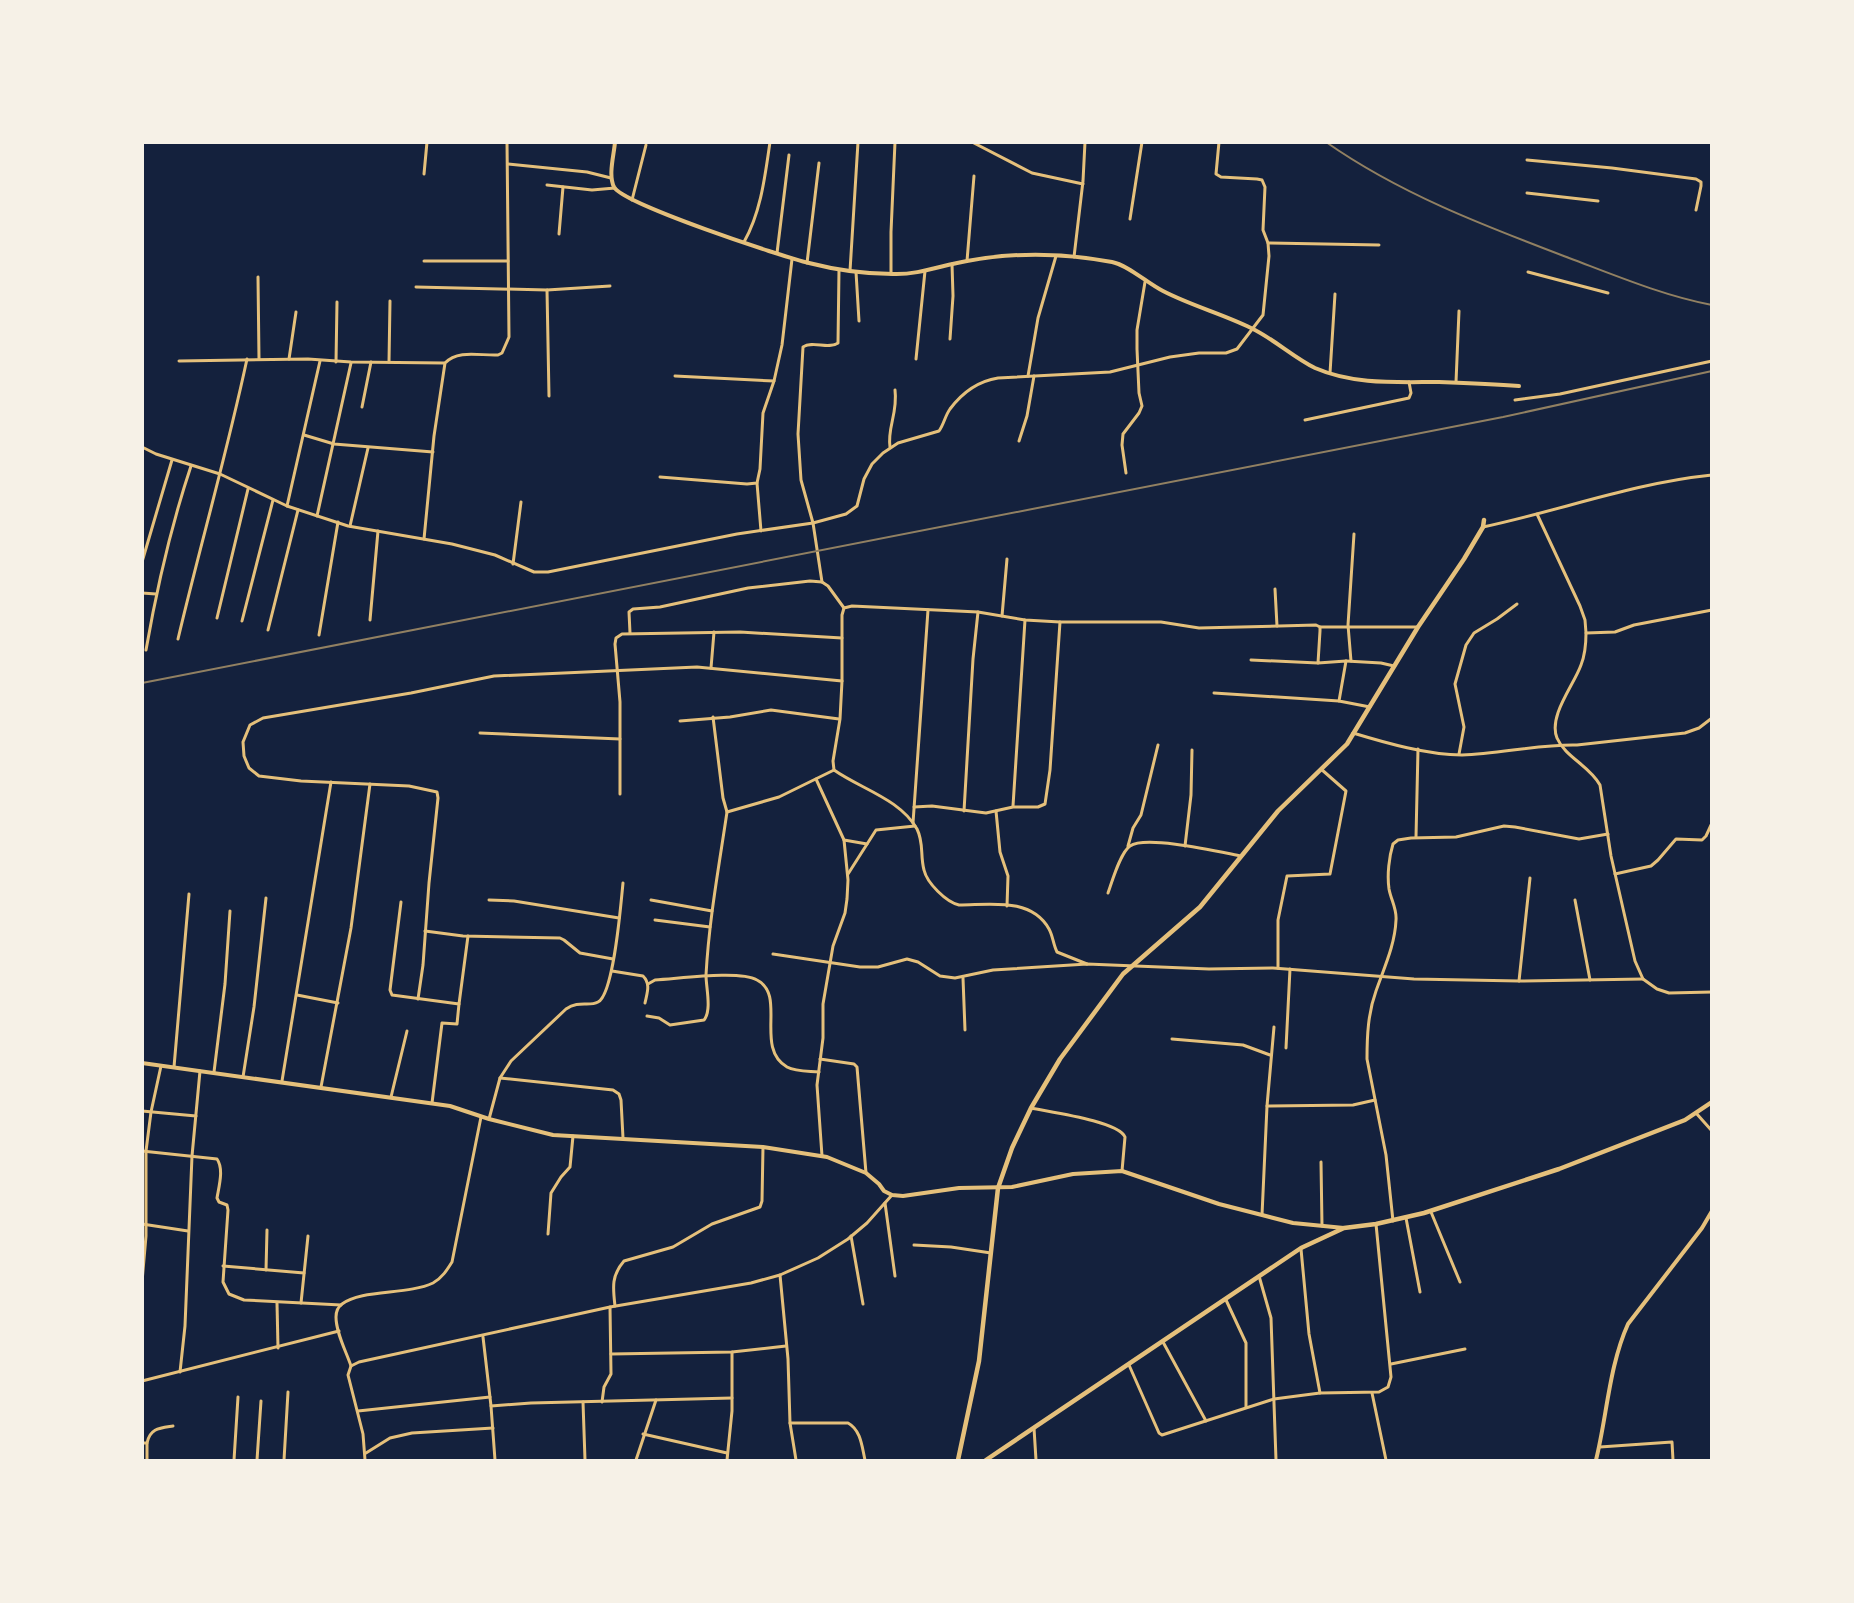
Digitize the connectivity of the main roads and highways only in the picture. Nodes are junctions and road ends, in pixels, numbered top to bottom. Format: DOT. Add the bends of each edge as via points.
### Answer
graph roads {
  1 [pos="1484,520"];
  2 [pos="1712,1102"];
  3 [pos="958,1461"];
  4 [pos="986,1461"];
  1 -- 3 [label="main road" via="1464,559 1347,744 1278,810 1200,907 1123,974 1060,1059 1031,1108 998,1188 979,1361"];
  2 -- 4 [label="main road" via="1696,1113 1559,1169 1406,1218 1344,1228 1301,1248"];
}
